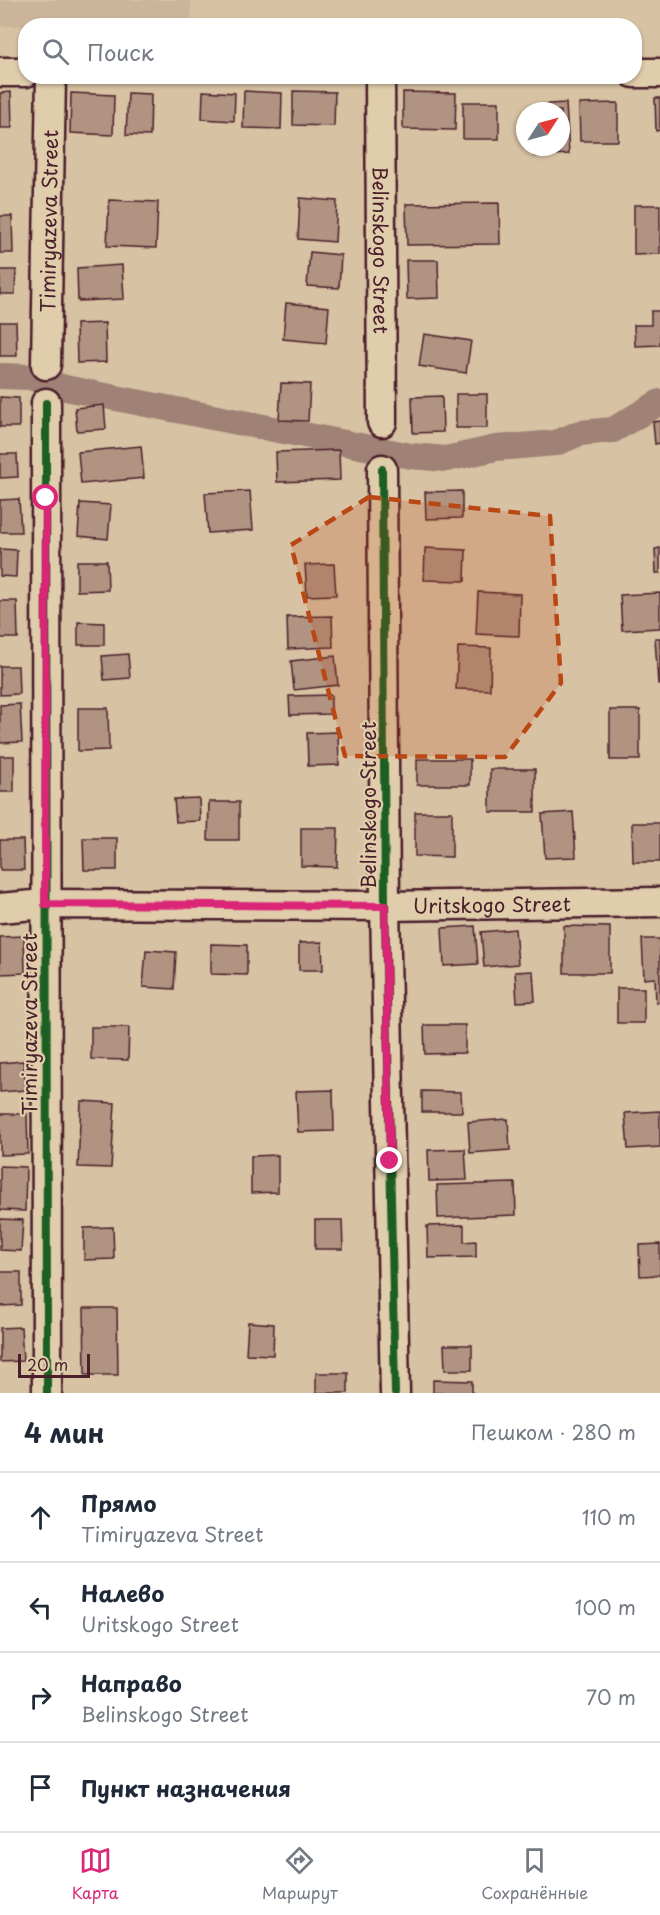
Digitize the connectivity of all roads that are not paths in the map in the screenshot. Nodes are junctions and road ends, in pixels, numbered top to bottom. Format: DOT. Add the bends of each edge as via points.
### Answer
graph roads {
  1 [pos="0,72"];
  2 [pos="18,72"];
  3 [pos="642,73"];
  4 [pos="660,73"];
  5 [pos="51,84"];
  6 [pos="380,84"];
  7 [pos="46,365"];
  8 [pos="46,403"];
  9 [pos="382,422"];
  10 [pos="382,469"];
  11 [pos="660,902"];
  12 [pos="45,904"];
  13 [pos="385,906"];
  14 [pos="0,908"];
  15 [pos="47,1393"];
  16 [pos="395,1393"];
  1 -- 2 [label="street"];
  3 -- 4 [label="street"];
  5 -- 7 [label="street, Timiryazeva Street"];
  6 -- 9 [label="street, Belinskogo Street"];
  8 -- 12 [label="street, Timiryazeva Street"];
  10 -- 13 [label="street, Belinskogo Street"];
  11 -- 13 [label="street, Uritskogo Street"];
  12 -- 13 [label="street, Uritskogo Street"];
  12 -- 14 [label="street, Uritskogo Street"];
  12 -- 15 [label="street, Timiryazeva Street"];
  13 -- 16 [label="street, Belinskogo Street"];
}
